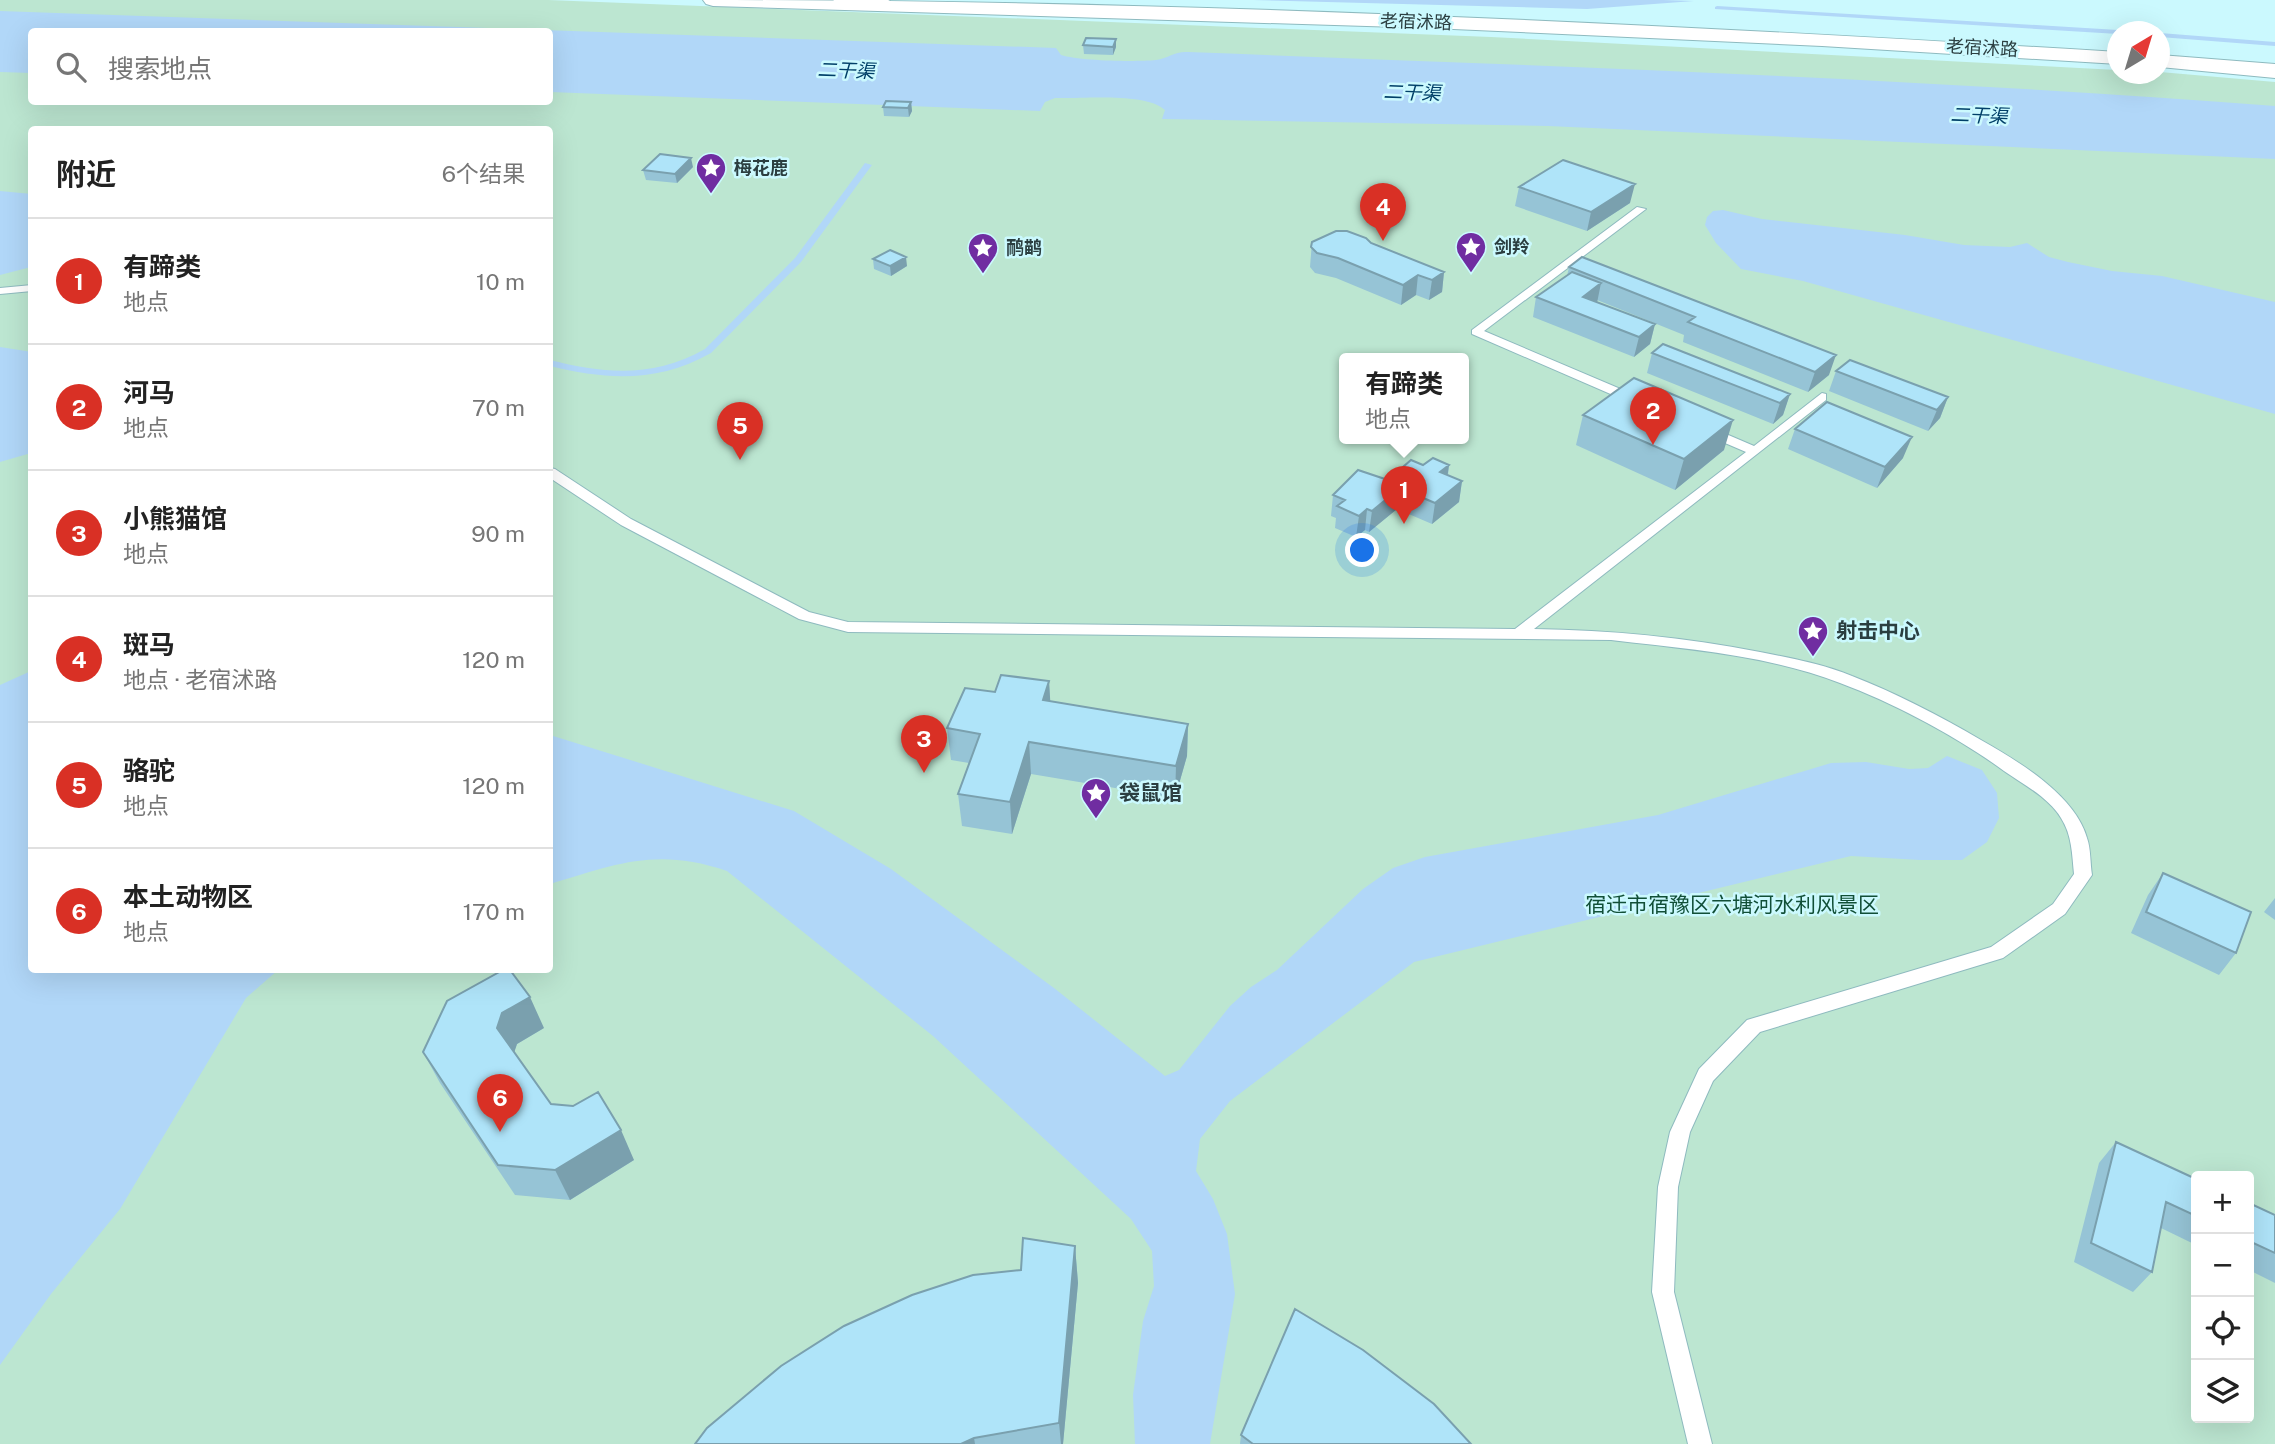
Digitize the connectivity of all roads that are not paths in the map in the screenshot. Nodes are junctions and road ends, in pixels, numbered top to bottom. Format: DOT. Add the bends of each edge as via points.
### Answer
graph roads {
  1 [pos="713,0"];
  2 [pos="881,0"];
  3 [pos="840,4"];
  4 [pos="2107,57"];
  5 [pos="2170,62"];
  6 [pos="2275,71"];
  7 [pos="1641,209"];
  8 [pos="28,288"];
  9 [pos="0,291"];
  10 [pos="1822,397"];
  11 [pos="1641,402"];
  12 [pos="1692,424"];
  13 [pos="1755,451"];
  14 [pos="553,474"];
  15 [pos="1518,634"];
  16 [pos="1700,1444"];
  1 -- 3 [label="main road, 老宿沭路"];
  2 -- 3 [label="street"];
  3 -- 4 [label="main road, 老宿沭路" via="1446,23"];
  5 -- 6 [label="main road"];
  7 -- 11 [label="lane" via="1476,332"];
  8 -- 9 [label="lane"];
  10 -- 13 [label="lane"];
  12 -- 13 [label="lane"];
  13 -- 15 [label="lane"];
  14 -- 15 [label="lane" via="626,522 804,616 848,627"];
  15 -- 16 [label="lane" via="1611,635 1711,647 1846,679 1942,724 1991,753 2052,797 2067,813 2079,838 2082,874 2059,909 1997,953 1754,1026 1706,1075 1680,1132 1668,1187 1663,1292"];
}
